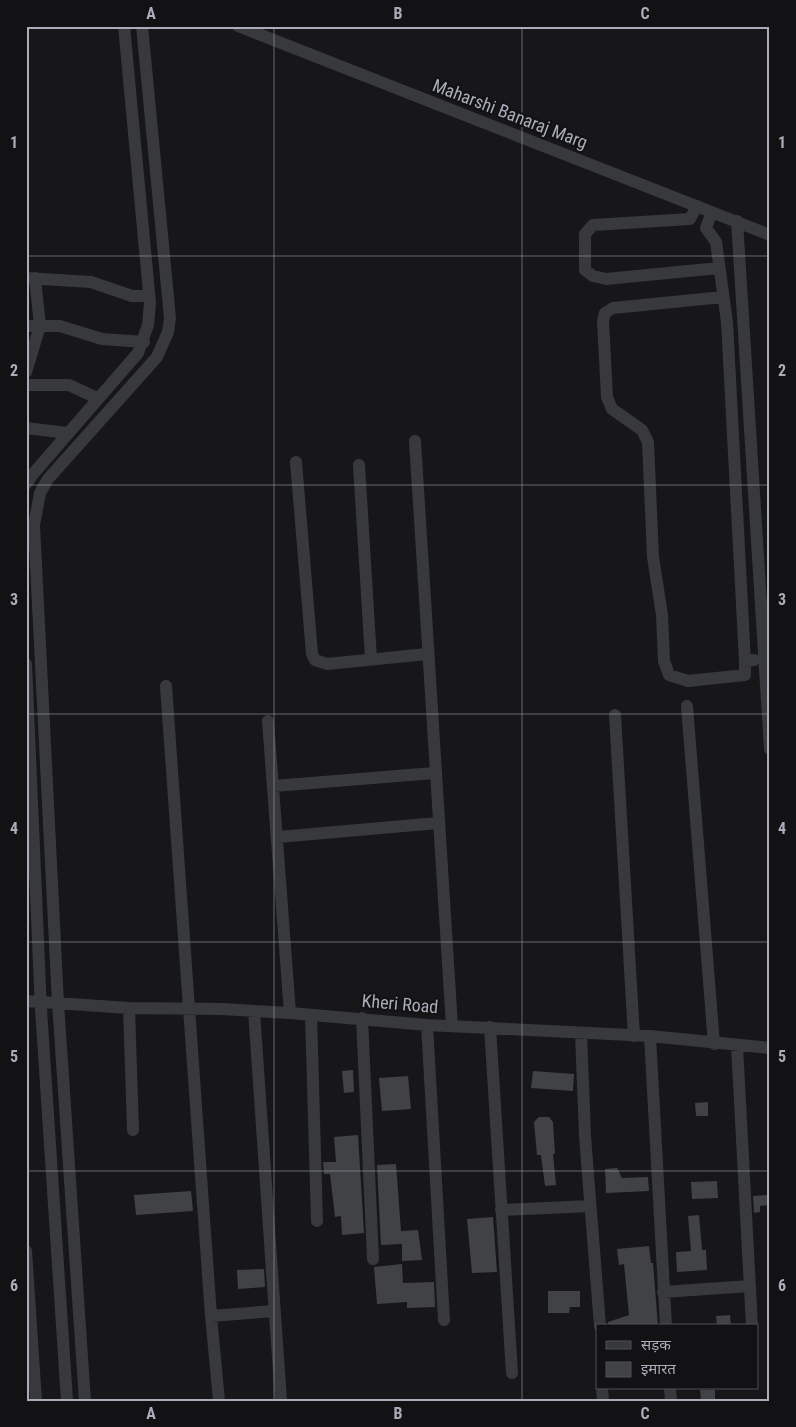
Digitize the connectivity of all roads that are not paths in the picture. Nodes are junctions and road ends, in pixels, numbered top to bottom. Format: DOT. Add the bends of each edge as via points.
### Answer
graph roads {
  1 [pos="124,26"];
  2 [pos="142,26"];
  3 [pos="238,26"];
  4 [pos="696,206"];
  5 [pos="712,212"];
  6 [pos="737,221"];
  7 [pos="770,235"];
  8 [pos="719,268"];
  9 [pos="30,278"];
  10 [pos="149,296"];
  11 [pos="723,297"];
  12 [pos="26,326"];
  13 [pos="40,326"];
  14 [pos="144,342"];
  15 [pos="26,372"];
  16 [pos="26,385"];
  17 [pos="98,398"];
  18 [pos="26,428"];
  19 [pos="67,433"];
  20 [pos="415,440"];
  21 [pos="296,462"];
  22 [pos="358,465"];
  23 [pos="26,484"];
  24 [pos="427,654"];
  25 [pos="371,659"];
  26 [pos="764,660"];
  27 [pos="745,663"];
  28 [pos="26,664"];
  29 [pos="166,686"];
  30 [pos="687,706"];
  31 [pos="768,709"];
  32 [pos="615,716"];
  33 [pos="268,721"];
  34 [pos="770,749"];
  35 [pos="434,773"];
  36 [pos="274,786"];
  37 [pos="438,823"];
  38 [pos="278,837"];
  39 [pos="26,1001"];
  40 [pos="40,1002"];
  41 [pos="58,1003"];
  42 [pos="129,1008"];
  43 [pos="190,1009"];
  44 [pos="254,1012"];
  45 [pos="290,1013"];
  46 [pos="311,1015"];
  47 [pos="362,1018"];
  48 [pos="427,1025"];
  49 [pos="452,1026"];
  50 [pos="490,1028"];
  51 [pos="581,1033"];
  52 [pos="634,1036"];
  53 [pos="650,1036"];
  54 [pos="714,1044"];
  55 [pos="737,1046"];
  56 [pos="770,1048"];
  57 [pos="133,1130"];
  58 [pos="590,1206"];
  59 [pos="501,1210"];
  60 [pos="317,1221"];
  61 [pos="26,1251"];
  62 [pos="373,1259"];
  63 [pos="750,1286"];
  64 [pos="663,1292"];
  65 [pos="274,1311"];
  66 [pos="211,1316"];
  67 [pos="444,1320"];
  68 [pos="600,1324"];
  69 [pos="666,1324"];
  70 [pos="752,1324"];
  71 [pos="512,1373"];
  72 [pos="36,1401"];
  73 [pos="67,1401"];
  74 [pos="85,1401"];
  75 [pos="219,1401"];
  76 [pos="281,1401"];
  1 -- 10 [label="street"];
  2 -- 41 [label="street" via="170,318 168,332 157,358 48,479 40,493 34,525"];
  3 -- 4 [label="street, Maharshi Banaraj Marg"];
  4 -- 5 [label="street, Maharshi Banaraj Marg"];
  4 -- 8 [label="street" via="690,219 593,225 585,234 585,270 606,279"];
  5 -- 6 [label="street, Maharshi Banaraj Marg"];
  5 -- 8 [label="street" via="706,228 716,242"];
  6 -- 7 [label="street, Maharshi Banaraj Marg"];
  6 -- 26 [label="street"];
  8 -- 11 [label="street"];
  9 -- 10 [label="street" via="91,282 132,296"];
  9 -- 13 [label="street"];
  10 -- 14 [label="street"];
  11 -- 27 [label="street"];
  11 -- 27 [label="street" via="613,308 605,313 604,340 608,397 612,409 642,430 648,442 653,557 662,614 664,661 669,675 688,681 745,675"];
  12 -- 13 [label="street"];
  13 -- 14 [label="street" via="60,326 102,339"];
  13 -- 15 [label="street"];
  14 -- 17 [label="street"];
  16 -- 17 [label="street" via="69,385"];
  17 -- 19 [label="street"];
  18 -- 19 [label="street"];
  19 -- 23 [label="street"];
  20 -- 24 [label="street"];
  21 -- 25 [label="street" via="312,654 321,663"];
  22 -- 25 [label="street"];
  24 -- 25 [label="street"];
  24 -- 35 [label="street"];
  26 -- 27 [label="street"];
  26 -- 31 [label="street"];
  28 -- 40 [label="street"];
  29 -- 43 [label="street"];
  30 -- 54 [label="street"];
  31 -- 34 [label="street"];
  32 -- 52 [label="street"];
  33 -- 36 [label="street"];
  35 -- 36 [label="street"];
  35 -- 37 [label="street"];
  36 -- 38 [label="street"];
  37 -- 38 [label="street"];
  37 -- 49 [label="street"];
  38 -- 45 [label="street"];
  39 -- 40 [label="street, Kheri Road"];
  40 -- 41 [label="street, Kheri Road"];
  40 -- 73 [label="street"];
  41 -- 42 [label="street, Kheri Road"];
  41 -- 74 [label="street"];
  42 -- 43 [label="street, Kheri Road"];
  42 -- 57 [label="street"];
  43 -- 44 [label="street, Kheri Road"];
  43 -- 66 [label="street"];
  44 -- 45 [label="street, Kheri Road"];
  44 -- 65 [label="street"];
  45 -- 46 [label="street, Kheri Road"];
  46 -- 47 [label="street, Kheri Road"];
  46 -- 60 [label="street"];
  47 -- 48 [label="street, Kheri Road"];
  47 -- 62 [label="street"];
  48 -- 49 [label="street, Kheri Road"];
  48 -- 67 [label="street"];
  49 -- 50 [label="street, Kheri Road"];
  50 -- 51 [label="street, Kheri Road"];
  50 -- 59 [label="street"];
  51 -- 52 [label="street, Kheri Road"];
  51 -- 58 [label="street"];
  52 -- 53 [label="street, Kheri Road"];
  53 -- 54 [label="street, Kheri Road"];
  53 -- 64 [label="street"];
  54 -- 55 [label="street, Kheri Road"];
  55 -- 56 [label="street, Kheri Road"];
  55 -- 63 [label="street"];
  58 -- 59 [label="street"];
  58 -- 68 [label="street"];
  59 -- 71 [label="street"];
  61 -- 72 [label="street"];
  63 -- 64 [label="street"];
  63 -- 70 [label="street"];
  64 -- 69 [label="street"];
  65 -- 66 [label="street"];
  65 -- 76 [label="street"];
  66 -- 75 [label="street"];
}
